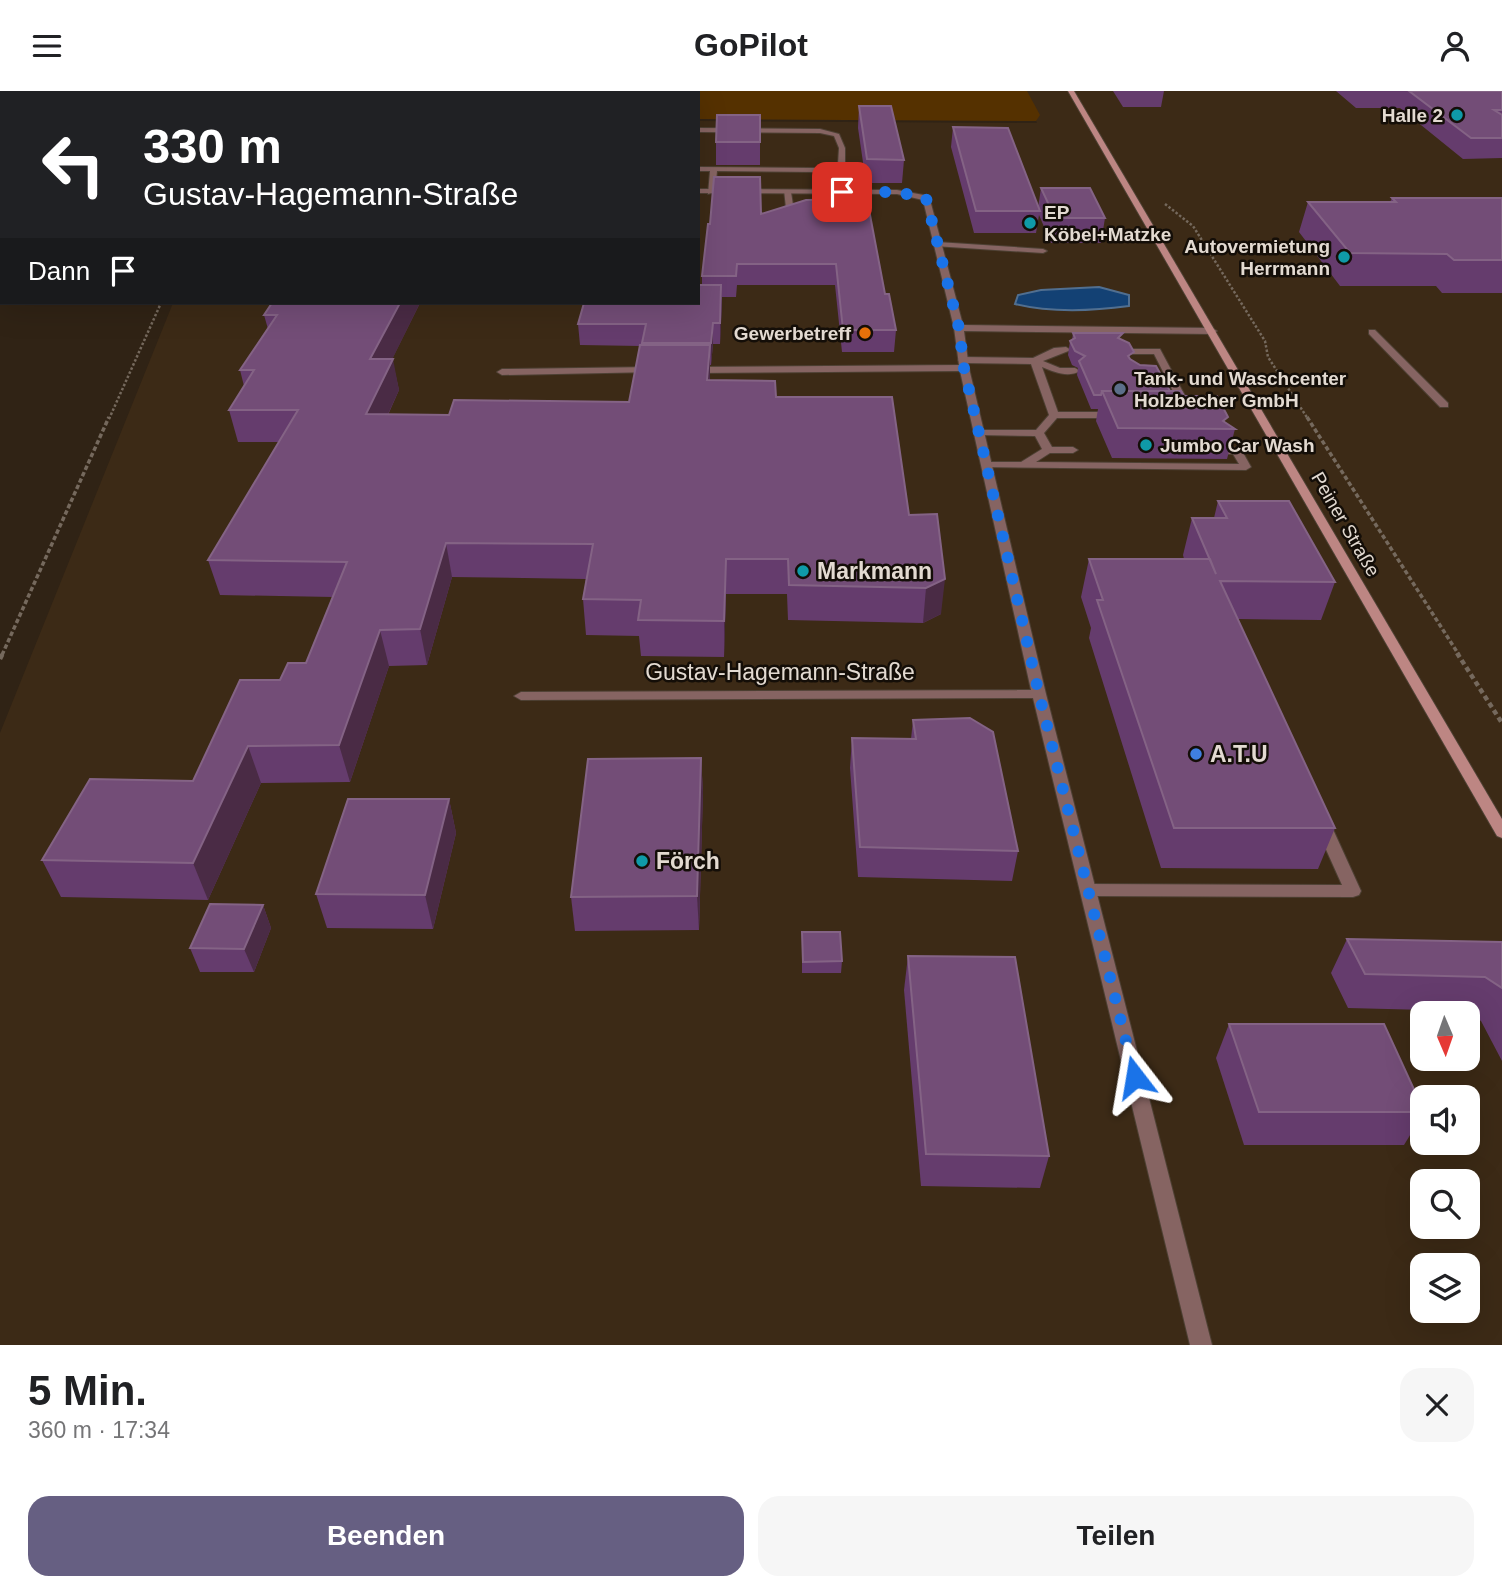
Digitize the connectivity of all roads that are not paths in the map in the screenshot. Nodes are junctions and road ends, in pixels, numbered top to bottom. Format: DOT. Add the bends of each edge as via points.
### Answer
graph roads {
  1 [pos="1071,91"];
  2 [pos="700,130"];
  3 [pos="700,169"];
  4 [pos="714,169"];
  5 [pos="700,191"];
  6 [pos="711,191"];
  7 [pos="787,192"];
  8 [pos="818,211"];
  9 [pos="937,244"];
  10 [pos="1043,251"];
  11 [pos="959,328"];
  12 [pos="1212,331"];
  13 [pos="1372,332"];
  14 [pos="1066,350"];
  15 [pos="1123,351"];
  16 [pos="1035,362"];
  17 [pos="964,364"];
  18 [pos="665,370"];
  19 [pos="678,370"];
  20 [pos="1075,371"];
  21 [pos="502,372"];
  22 [pos="1444,405"];
  23 [pos="1055,415"];
  24 [pos="1122,415"];
  25 [pos="1177,415"];
  26 [pos="979,432"];
  27 [pos="1039,433"];
  28 [pos="1048,450"];
  29 [pos="1073,450"];
  30 [pos="1223,451"];
  31 [pos="987,465"];
  32 [pos="1023,465"];
  33 [pos="1039,694"];
  34 [pos="521,696"];
  35 [pos="1314,805"];
  36 [pos="1502,832"];
  37 [pos="1088,890"];
  38 [pos="1201,1345"];
  1 -- 12 [label="main road, Peiner Straße"];
  2 -- 4 [label="street" via="820,131 837,135 842,148 841,166 817,170"];
  3 -- 4 [label="street"];
  4 -- 6 [label="street"];
  5 -- 6 [label="street"];
  6 -- 7 [label="street"];
  7 -- 8 [label="street" via="792,208"];
  7 -- 9 [label="street" via="897,192 926,198"];
  9 -- 10 [label="street"];
  9 -- 11 [label="street"];
  11 -- 12 [label="street"];
  11 -- 17 [label="street"];
  12 -- 36 [label="main road, Peiner Straße"];
  13 -- 22 [label="street"];
  14 -- 16 [label="street"];
  15 -- 25 [label="street" via="1157,351 1161,371 1190,415"];
  16 -- 17 [label="street"];
  16 -- 20 [label="street" via="1059,371"];
  16 -- 23 [label="street"];
  17 -- 19 [label="street"];
  17 -- 26 [label="street"];
  18 -- 21 [label="street"];
  23 -- 24 [label="street"];
  23 -- 27 [label="street"];
  26 -- 27 [label="street"];
  26 -- 31 [label="street"];
  27 -- 28 [label="street"];
  28 -- 29 [label="street"];
  28 -- 32 [label="street"];
  30 -- 32 [label="street" via="1237,451 1246,467"];
  31 -- 32 [label="street"];
  31 -- 33 [label="street"];
  33 -- 34 [label="street, Gustav-Hagemann-Straße"];
  33 -- 37 [label="street"];
  35 -- 37 [label="street" via="1353,891"];
  37 -- 38 [label="street"];
}
